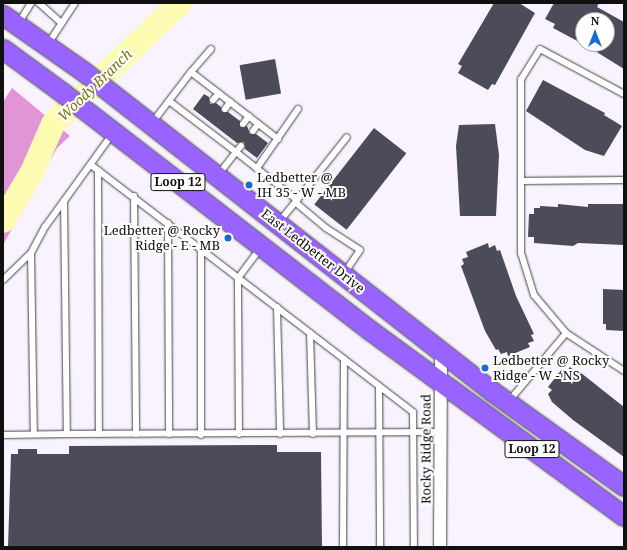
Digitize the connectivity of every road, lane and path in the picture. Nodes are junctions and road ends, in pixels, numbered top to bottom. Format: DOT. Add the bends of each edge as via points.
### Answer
graph roads {
  1 [pos="31,3"];
  2 [pos="39,3"];
  3 [pos="75,3"];
  4 [pos="11,20"];
  5 [pos="61,23"];
  6 [pos="47,45"];
  7 [pos="3,49"];
  8 [pos="211,49"];
  9 [pos="3,65"];
  10 [pos="32,69"];
  11 [pos="191,72"];
  12 [pos="218,93"];
  13 [pos="624,94"];
  14 [pos="169,100"];
  15 [pos="213,100"];
  16 [pos="230,102"];
  17 [pos="225,109"];
  18 [pos="298,109"];
  19 [pos="201,115"];
  20 [pos="249,116"];
  21 [pos="196,121"];
  22 [pos="151,124"];
  23 [pos="213,124"];
  24 [pos="243,124"];
  25 [pos="258,124"];
  26 [pos="109,128"];
  27 [pos="208,130"];
  28 [pos="253,131"];
  29 [pos="348,137"];
  30 [pos="278,138"];
  31 [pos="232,139"];
  32 [pos="227,145"];
  33 [pos="241,146"];
  34 [pos="134,147"];
  35 [pos="236,152"];
  36 [pos="91,165"];
  37 [pos="257,168"];
  38 [pos="98,170"];
  39 [pos="217,176"];
  40 [pos="624,180"];
  41 [pos="522,181"];
  42 [pos="134,196"];
  43 [pos="64,201"];
  44 [pos="296,201"];
  45 [pos="168,223"];
  46 [pos="278,224"];
  47 [pos="262,246"];
  48 [pos="201,247"];
  49 [pos="31,253"];
  50 [pos="343,275"];
  51 [pos="238,278"];
  52 [pos="3,280"];
  53 [pos="277,308"];
  54 [pos="566,332"];
  55 [pos="310,333"];
  56 [pos="441,351"];
  57 [pos="344,359"];
  58 [pos="624,371"];
  59 [pos="440,382"];
  60 [pos="379,386"];
  61 [pos="508,402"];
  62 [pos="440,432"];
  63 [pos="413,433"];
  64 [pos="3,434"];
  65 [pos="34,434"];
  66 [pos="67,434"];
  67 [pos="99,434"];
  68 [pos="136,434"];
  69 [pos="169,434"];
  70 [pos="201,434"];
  71 [pos="239,434"];
  72 [pos="280,434"];
  73 [pos="313,434"];
  74 [pos="343,434"];
  75 [pos="380,434"];
  76 [pos="624,486"];
  77 [pos="624,516"];
  78 [pos="343,547"];
  79 [pos="380,547"];
  80 [pos="414,547"];
  81 [pos="440,547"];
  1 -- 4 [label="lane"];
  2 -- 5 [label="lane"];
  3 -- 5 [label="lane"];
  4 -- 6 [label="main road, East Ledbetter Drive / Loop 12"];
  5 -- 6 [label="lane"];
  6 -- 22 [label="main road, East Ledbetter Drive / Loop 12"];
  7 -- 10 [label="main road, Loop 12"];
  8 -- 11 [label="lane"];
  9 -- 10 [label="main road"];
  10 -- 26 [label="main road, Loop 12"];
  11 -- 12 [label="lane"];
  11 -- 14 [label="lane"];
  12 -- 15 [label="lane"];
  12 -- 16 [label="lane"];
  13 -- 41 [label="lane" via="540,49 521,79"];
  14 -- 21 [label="lane"];
  14 -- 22 [label="lane"];
  16 -- 17 [label="lane"];
  16 -- 20 [label="lane"];
  18 -- 30 [label="lane"];
  19 -- 21 [label="lane"];
  20 -- 24 [label="lane"];
  20 -- 25 [label="lane"];
  21 -- 27 [label="lane"];
  22 -- 34 [label="main road"];
  22 -- 39 [label="main road, East Ledbetter Drive / Loop 12"];
  23 -- 27 [label="lane"];
  25 -- 28 [label="lane"];
  25 -- 30 [label="lane"];
  26 -- 34 [label="main road, Loop 12"];
  26 -- 36 [label="lane"];
  27 -- 32 [label="lane"];
  29 -- 44 [label="lane"];
  30 -- 37 [label="lane"];
  31 -- 32 [label="lane"];
  32 -- 35 [label="lane"];
  33 -- 35 [label="lane"];
  34 -- 47 [label="main road, Loop 12"];
  35 -- 37 [label="lane"];
  35 -- 39 [label="lane"];
  36 -- 38 [label="lane"];
  36 -- 43 [label="lane"];
  37 -- 44 [label="lane"];
  38 -- 42 [label="lane"];
  38 -- 67 [label="lane"];
  39 -- 46 [label="main road, East Ledbetter Drive / Loop 12"];
  40 -- 41 [label="lane"];
  41 -- 54 [label="lane" via="521,254 534,295"];
  42 -- 45 [label="lane"];
  42 -- 68 [label="lane"];
  43 -- 49 [label="lane" via="45,227"];
  43 -- 66 [label="lane"];
  44 -- 46 [label="lane"];
  44 -- 50 [label="lane" via="326,228 360,250"];
  45 -- 48 [label="lane"];
  45 -- 69 [label="lane"];
  46 -- 47 [label="main road"];
  46 -- 50 [label="main road, East Ledbetter Drive / Loop 12"];
  47 -- 51 [label="lane"];
  47 -- 59 [label="main road, Loop 12"];
  48 -- 51 [label="lane"];
  48 -- 70 [label="lane"];
  49 -- 52 [label="lane"];
  49 -- 65 [label="lane"];
  50 -- 56 [label="main road, East Ledbetter Drive / Loop 12"];
  51 -- 53 [label="lane"];
  51 -- 71 [label="lane"];
  53 -- 55 [label="lane"];
  53 -- 72 [label="lane"];
  54 -- 58 [label="lane"];
  54 -- 61 [label="lane"];
  55 -- 57 [label="lane"];
  55 -- 73 [label="lane"];
  56 -- 59 [label="street, Rocky Ridge Road"];
  56 -- 61 [label="main road, East Ledbetter Drive / Loop 12"];
  57 -- 60 [label="lane"];
  57 -- 74 [label="lane"];
  59 -- 62 [label="street, Rocky Ridge Road"];
  59 -- 77 [label="main road, Loop 12"];
  60 -- 63 [label="lane" via="413,412"];
  60 -- 75 [label="lane"];
  61 -- 76 [label="main road, East Ledbetter Drive / Loop 12"];
  62 -- 63 [label="lane"];
  62 -- 81 [label="street, Rocky Ridge Road"];
  63 -- 75 [label="lane"];
  63 -- 80 [label="lane"];
  64 -- 65 [label="lane"];
  65 -- 66 [label="lane"];
  66 -- 67 [label="lane"];
  67 -- 68 [label="lane"];
  68 -- 69 [label="lane"];
  69 -- 70 [label="lane"];
  70 -- 71 [label="lane"];
  71 -- 72 [label="lane"];
  72 -- 73 [label="lane"];
  73 -- 74 [label="lane"];
  74 -- 75 [label="lane"];
  74 -- 78 [label="lane"];
  75 -- 79 [label="lane"];
}
